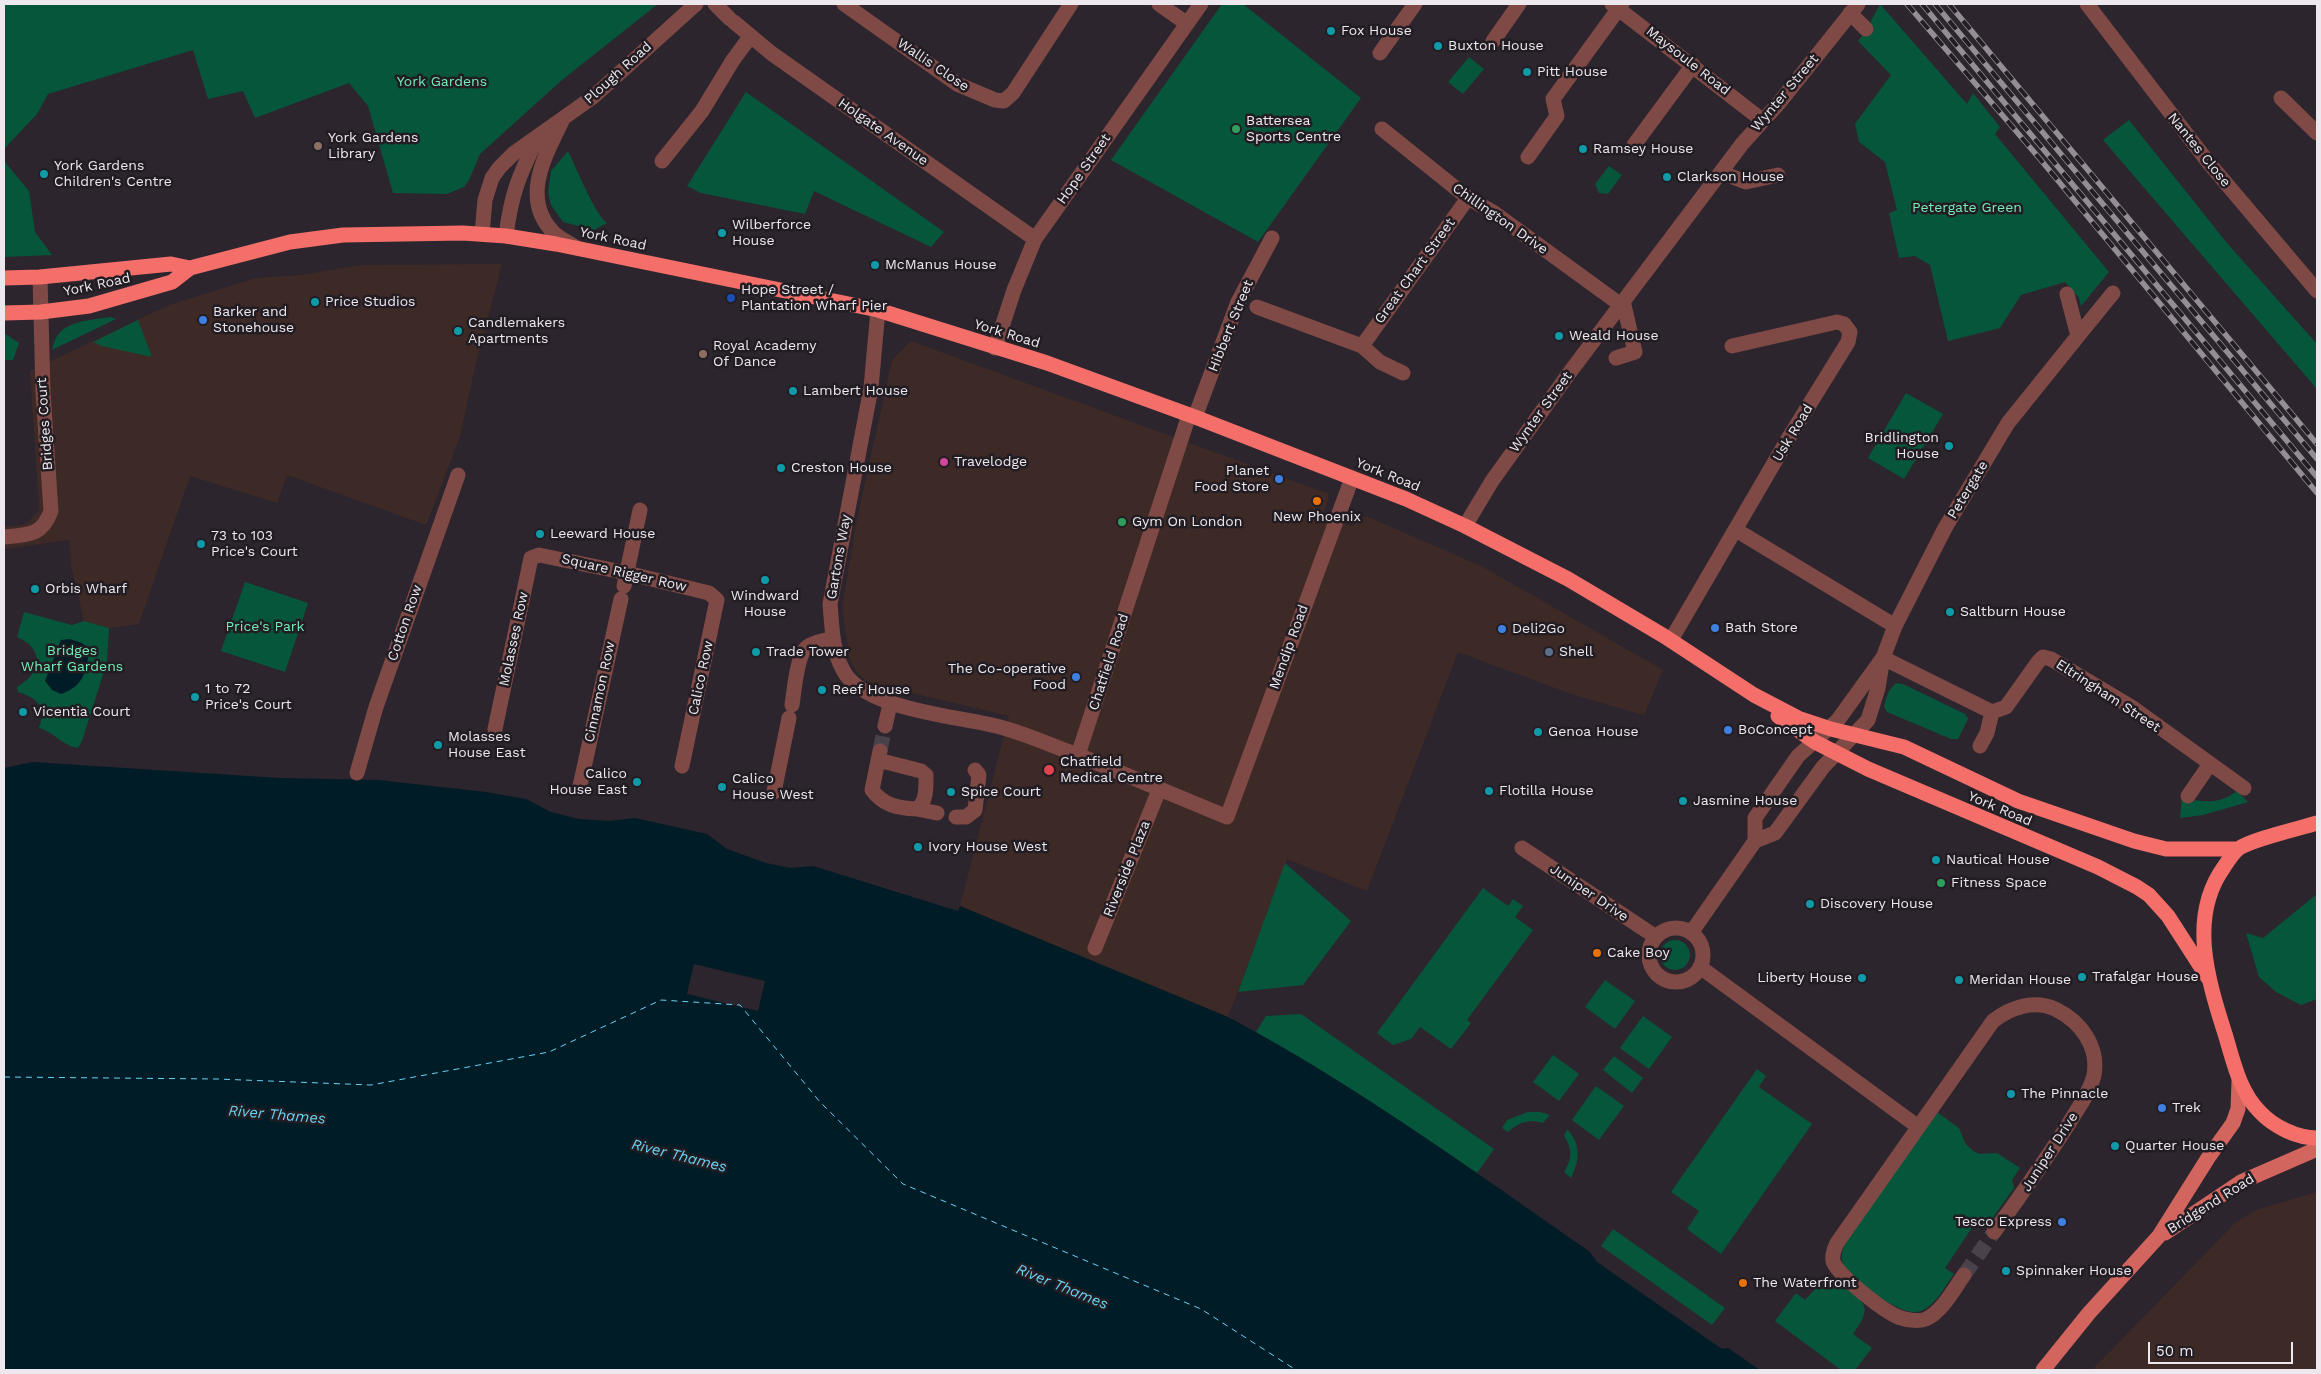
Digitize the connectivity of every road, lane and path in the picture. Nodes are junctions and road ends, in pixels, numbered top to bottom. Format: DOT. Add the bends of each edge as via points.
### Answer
graph roads {
  1 [pos="696,4"];
  2 [pos="715,4"];
  3 [pos="844,4"];
  4 [pos="1071,4"];
  5 [pos="1158,4"];
  6 [pos="1200,4"];
  7 [pos="1416,4"];
  8 [pos="1520,4"];
  9 [pos="2087,4"];
  10 [pos="1618,5"];
  11 [pos="1854,8"];
  12 [pos="1186,23"];
  13 [pos="1866,30"];
  14 [pos="750,37"];
  15 [pos="1493,41"];
  16 [pos="1380,53"];
  17 [pos="1693,65"];
  18 [pos="2281,98"];
  19 [pos="563,119"];
  20 [pos="1762,120"];
  21 [pos="1382,130"];
  22 [pos="2317,133"];
  23 [pos="537,138"];
  24 [pos="1634,145"];
  25 [pos="1528,157"];
  26 [pos="662,161"];
  27 [pos="1722,173"];
  28 [pos="1778,175"];
  29 [pos="1468,198"];
  30 [pos="482,234"];
  31 [pos="506,236"];
  32 [pos="1272,238"];
  33 [pos="1035,239"];
  34 [pos="579,249"];
  35 [pos="190,268"];
  36 [pos="40,277"];
  37 [pos="4,278"];
  38 [pos="2317,291"];
  39 [pos="2113,293"];
  40 [pos="2067,294"];
  41 [pos="1622,303"];
  42 [pos="1257,307"];
  43 [pos="878,310"];
  44 [pos="41,312"];
  45 [pos="4,313"];
  46 [pos="2078,336"];
  47 [pos="1362,346"];
  48 [pos="1732,346"];
  49 [pos="995,348"];
  50 [pos="1616,358"];
  51 [pos="1403,373"];
  52 [pos="1192,416"];
  53 [pos="458,474"];
  54 [pos="1352,478"];
  55 [pos="640,510"];
  56 [pos="1465,526"];
  57 [pos="1736,530"];
  58 [pos="4,537"];
  59 [pos="540,555"];
  60 [pos="624,586"];
  61 [pos="709,593"];
  62 [pos="1895,626"];
  63 [pos="832,639"];
  64 [pos="1671,640"];
  65 [pos="1883,658"];
  66 [pos="1754,695"];
  67 [pos="890,704"];
  68 [pos="1992,712"];
  69 [pos="885,726"];
  70 [pos="495,729"];
  71 [pos="1830,729"];
  72 [pos="1856,735"];
  73 [pos="1815,742"];
  74 [pos="1980,746"];
  75 [pos="1837,754"];
  76 [pos="1078,756"];
  77 [pos="2210,764"];
  78 [pos="682,766"];
  79 [pos="975,770"];
  80 [pos="357,773"];
  81 [pos="580,786"];
  82 [pos="2244,788"];
  83 [pos="1159,790"];
  84 [pos="774,792"];
  85 [pos="2188,796"];
  86 [pos="917,808"];
  87 [pos="937,813"];
  88 [pos="956,817"];
  89 [pos="2317,823"];
  90 [pos="1755,841"];
  91 [pos="1522,848"];
  92 [pos="2238,849"];
  93 [pos="1691,933"];
  94 [pos="1656,937"];
  95 [pos="1095,948"];
  96 [pos="1700,967"];
  97 [pos="2208,978"];
  98 [pos="2239,1081"];
  99 [pos="1917,1126"];
  100 [pos="2317,1138"];
  101 [pos="2317,1148"];
  102 [pos="1994,1232"];
  103 [pos="2159,1236"];
  104 [pos="1964,1276"];
  105 [pos="2043,1370"];
  1 -- 19 [label="street, Plough Road" via="610,82"];
  2 -- 14 [label="street, Holgate Avenue"];
  3 -- 4 [label="street, Wallis Close" via="957,84 995,100 1004,100 1013,93"];
  5 -- 12 [label="street"];
  6 -- 12 [label="street, Hope Street"];
  7 -- 16 [label="street"];
  8 -- 15 [label="street"];
  9 -- 38 [label="street, Nantes Close" via="2208,162"];
  10 -- 17 [label="street, Maysoule Road"];
  10 -- 25 [label="street" via="1553,99 1557,116"];
  11 -- 13 [label="street, Wynter Street"];
  11 -- 20 [label="street, Wynter Street"];
  12 -- 33 [label="street, Hope Street"];
  14 -- 26 [label="street" via="702,111"];
  14 -- 33 [label="street, Holgate Avenue"];
  17 -- 20 [label="street, Maysoule Road"];
  17 -- 24 [label="street"];
  18 -- 22 [label="street"];
  19 -- 23 [label="street, Plough Road"];
  19 -- 34 [label="street" via="538,175 538,201 543,219 555,234"];
  20 -- 27 [label="street, Wynter Street"];
  21 -- 29 [label="street, Chillington Drive"];
  23 -- 30 [label="street, Plough Road" via="514,153 492,178 485,200"];
  23 -- 31 [label="street, Plough Road" via="519,175"];
  27 -- 28 [label="street" via="1746,182"];
  27 -- 41 [label="street, Wynter Street"];
  29 -- 41 [label="street, Chillington Drive" via="1493,212"];
  29 -- 47 [label="street, Great Chart Street"];
  30 -- 31 [label="highway, York Road"];
  30 -- 35 [label="highway, York Road" via="352,234 317,238"];
  31 -- 34 [label="highway, York Road"];
  32 -- 52 [label="street, Hibbert Street" via="1238,302"];
  33 -- 49 [label="street, Hope Street"];
  34 -- 43 [label="highway, York Road"];
  35 -- 36 [label="highway, York Road" via="171,264"];
  35 -- 44 [label="highway, York Road" via="172,282 156,287 89,306"];
  36 -- 37 [label="highway, York Road"];
  36 -- 44 [label="street, Bridges Court"];
  39 -- 46 [label="street, Petergate"];
  40 -- 46 [label="street"];
  41 -- 50 [label="street" via="1635,352"];
  41 -- 56 [label="street, Wynter Street" via="1492,481"];
  42 -- 47 [label="street"];
  43 -- 49 [label="highway, York Road"];
  43 -- 63 [label="street, Gartons Way" via="868,405 830,604"];
  44 -- 45 [label="highway, York Road"];
  44 -- 58 [label="street, Bridges Court" via="51,511 46,525 38,532"];
  46 -- 62 [label="street, Petergate" via="2008,423 1945,528"];
  47 -- 51 [label="street" via="1380,362"];
  48 -- 57 [label="street, Usk Road" via="1836,322 1844,324 1850,332 1841,354"];
  49 -- 52 [label="highway, York Road" via="1047,363"];
  52 -- 54 [label="highway, York Road"];
  52 -- 76 [label="street, Chatfield Road"];
  53 -- 80 [label="street, Cotton Row" via="376,707"];
  54 -- 56 [label="highway, York Road"];
  54 -- 83 [label="street, Mendip Road" via="1227,817"];
  55 -- 60 [label="street, Cinnamon Row"];
  56 -- 64 [label="highway, York Road" via="1568,579"];
  57 -- 62 [label="street"];
  57 -- 64 [label="street, Usk Road"];
  59 -- 60 [label="street, Square Rigger Row"];
  59 -- 70 [label="street, Molasses Row" via="531,558"];
  60 -- 61 [label="street, Square Rigger Row"];
  60 -- 81 [label="street, Cinnamon Row"];
  61 -- 78 [label="street, Calico Row" via="717,600"];
  62 -- 65 [label="street, Petergate"];
  63 -- 67 [label="street, Gartons Way" via="843,671 860,689"];
  63 -- 84 [label="street" via="806,648 802,656"];
  64 -- 66 [label="highway, York Road"];
  65 -- 68 [label="street"];
  65 -- 71 [label="street, Petergate"];
  65 -- 72 [label="street, Petergate" via="1872,712"];
  66 -- 71 [label="highway, York Road" via="1798,718"];
  66 -- 73 [label="highway, York Road"];
  67 -- 69 [label="street"];
  67 -- 76 [label="street, Gartons Way" via="1002,727"];
  68 -- 74 [label="street"];
  68 -- 77 [label="street, Eltringham Street" via="2006,707 2044,657 2133,708"];
  71 -- 72 [label="highway, York Road"];
  71 -- 73 [label="street"];
  72 -- 75 [label="street, Petergate"];
  72 -- 92 [label="highway, York Road" via="1918,752 2018,801 2134,841 2166,849"];
  73 -- 75 [label="highway, York Road"];
  73 -- 90 [label="street" via="1798,756 1755,818"];
  75 -- 90 [label="street" via="1823,767 1775,833"];
  75 -- 97 [label="highway, York Road" via="2137,887 2168,916"];
  76 -- 83 [label="street"];
  77 -- 82 [label="street, Eltringham Street"];
  77 -- 85 [label="street"];
  79 -- 88 [label="street" via="979,775 975,810 966,817"];
  83 -- 95 [label="street, Riverside Plaza"];
  86 -- 86 [label="street" via="890,805 879,800 872,790 879,756 926,775 925,792 921,806"];
  86 -- 87 [label="street"];
  89 -- 92 [label="highway, York Road"];
  90 -- 93 [label="street"];
  91 -- 94 [label="street, Juniper Drive"];
  92 -- 97 [label="highway" via="2214,884 2205,910"];
  93 -- 94 [label="street" via="1669,929"];
  93 -- 96 [label="street" via="1701,945 1703,960"];
  94 -- 96 [label="street" via="1649,953 1650,962 1660,977 1682,981 1690,978"];
  96 -- 99 [label="street"];
  97 -- 98 [label="highway"];
  98 -- 100 [label="highway" via="2260,1113 2272,1122 2300,1136"];
  98 -- 103 [label="main road, Bridgend Road" via="2238,1109 2233,1122"];
  99 -- 102 [label="street, Juniper Drive" via="1993,1021 2001,1015 2021,1007 2044,1006 2078,1024 2094,1055 2092,1085 2037,1173"];
  99 -- 104 [label="street, Juniper Drive" via="1836,1243 1833,1261 1844,1278 1896,1316 1911,1320 1925,1320 1935,1313"];
  101 -- 103 [label="main road, Bridgend Road" via="2235,1186"];
  103 -- 105 [label="main road, Bridgend Road" via="2114,1284"];
}
